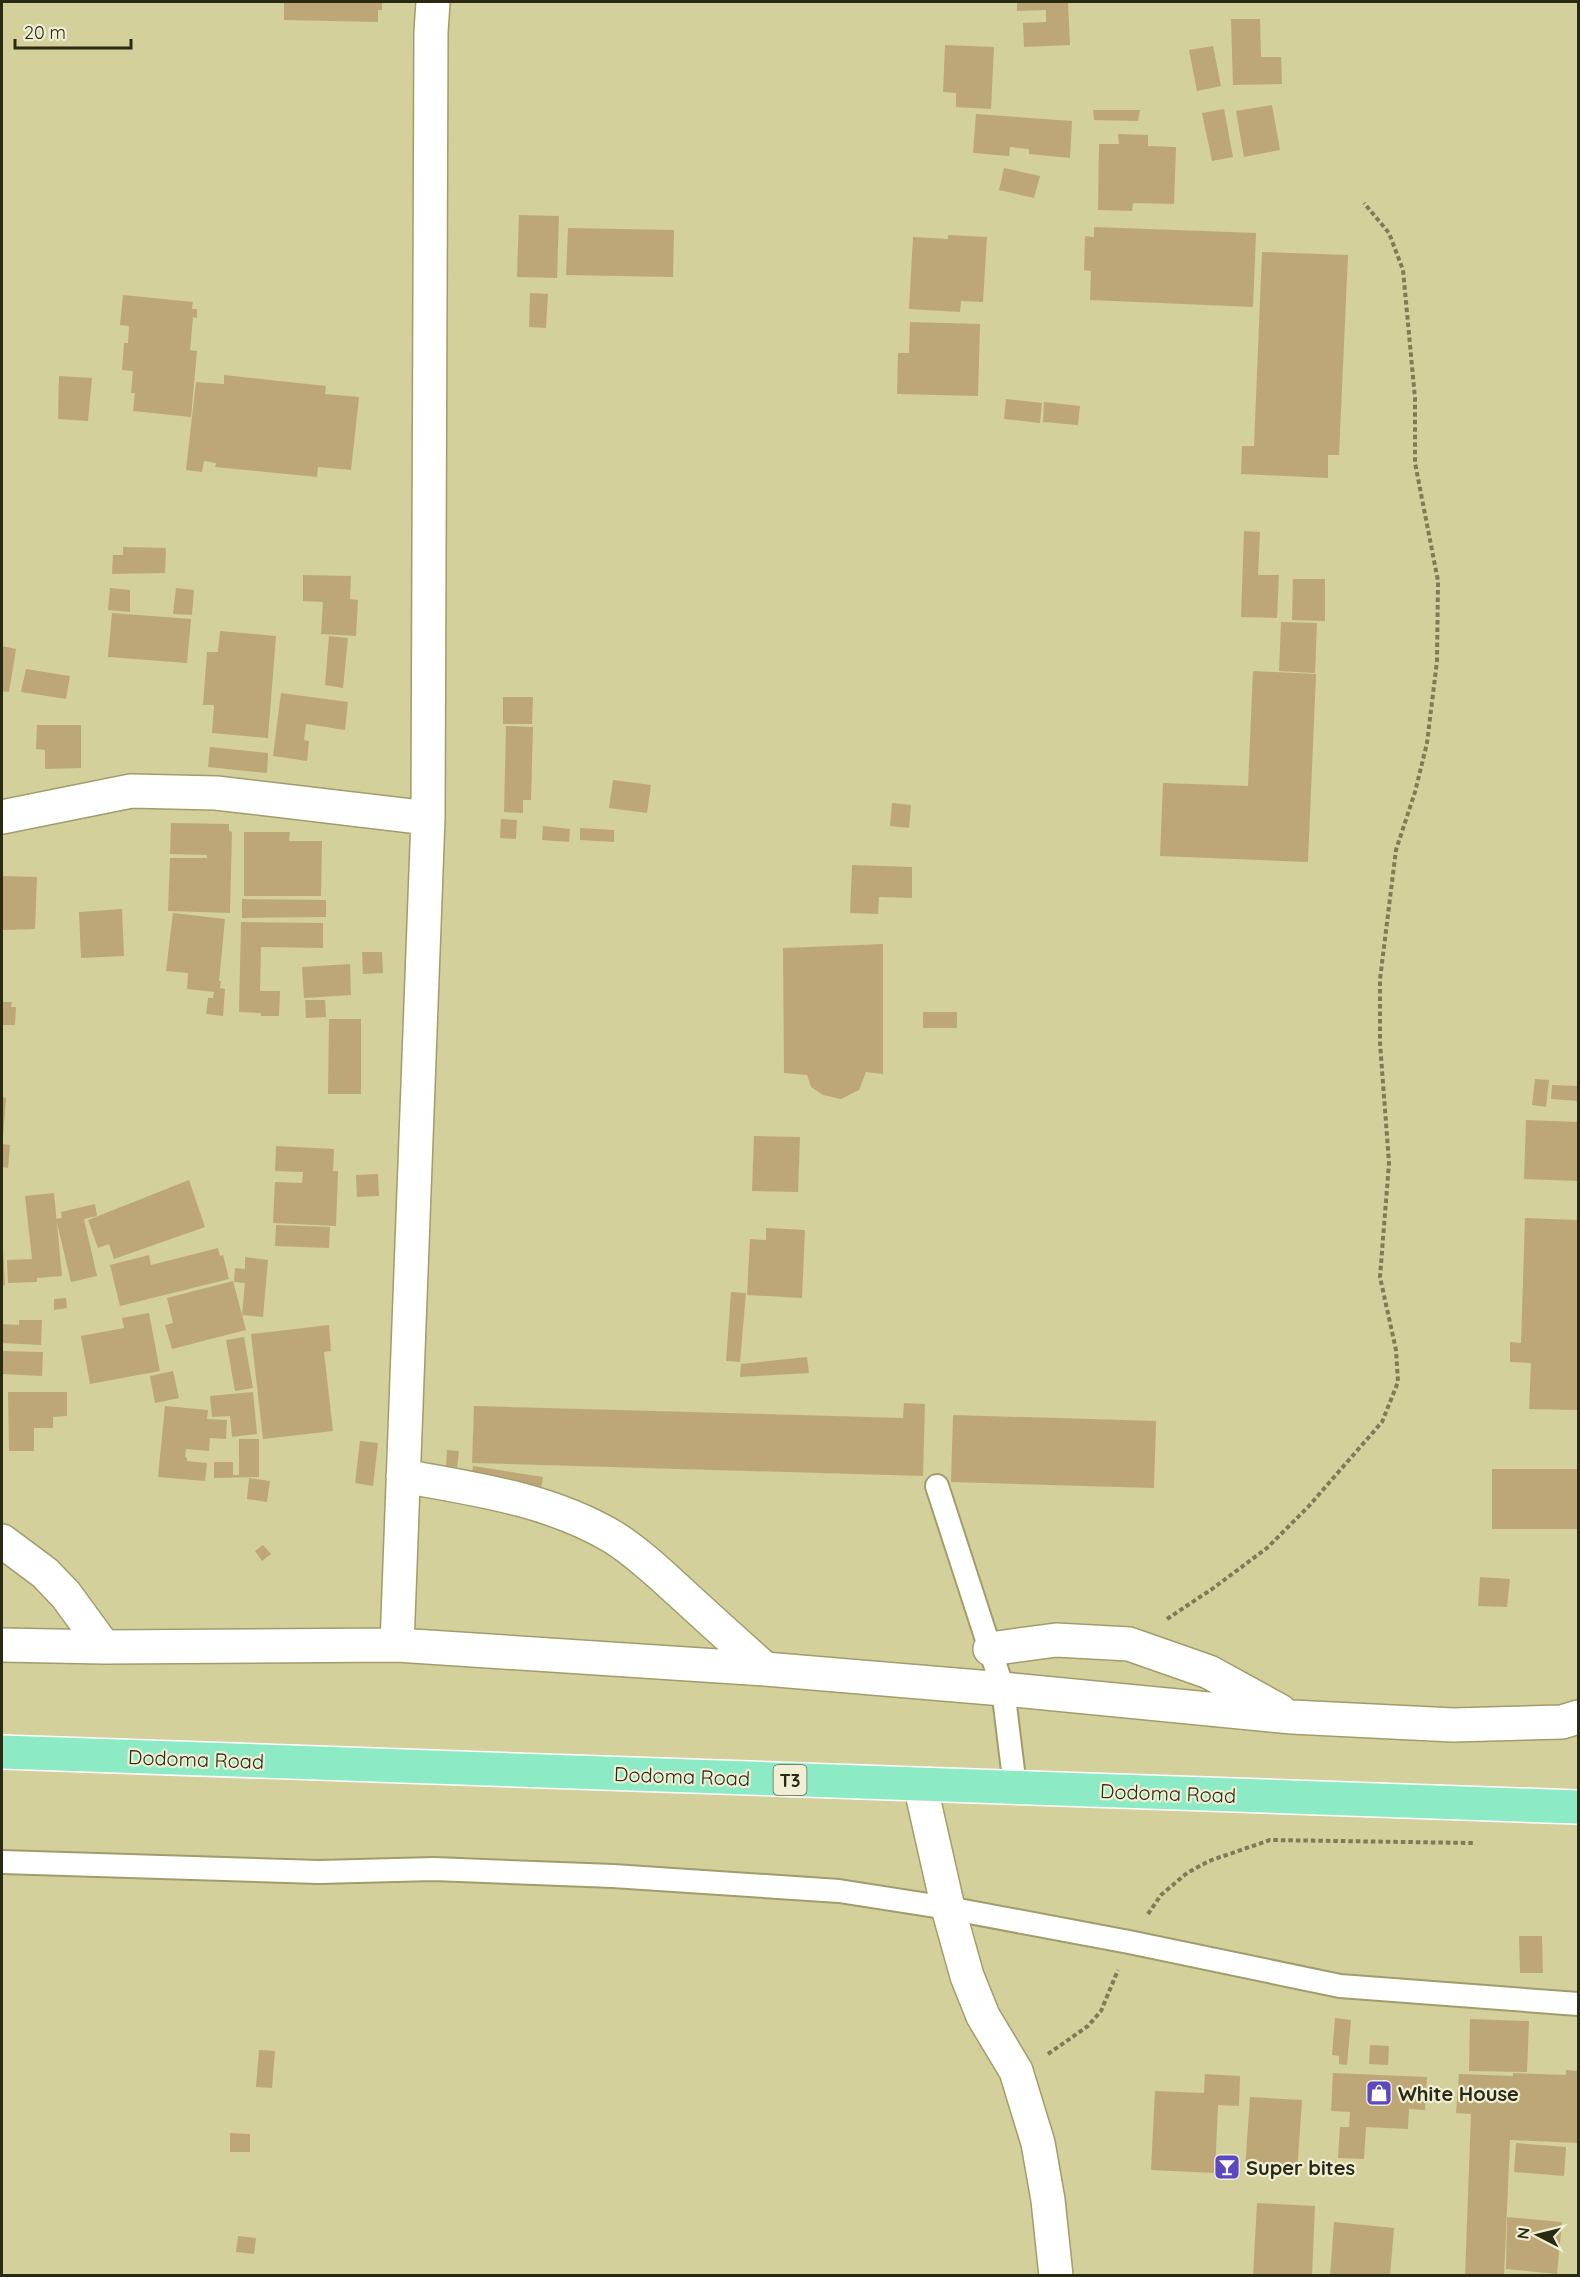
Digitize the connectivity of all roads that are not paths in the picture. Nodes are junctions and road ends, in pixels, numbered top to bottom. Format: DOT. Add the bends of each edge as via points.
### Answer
graph roads {
  1 [pos="433,2"];
  2 [pos="2,817"];
  3 [pos="428,818"];
  4 [pos="403,1476"];
  5 [pos="937,1486"];
  6 [pos="2,1541"];
  7 [pos="2,1645"];
  8 [pos="397,1645"];
  9 [pos="104,1647"];
  10 [pos="990,1648"];
  11 [pos="765,1669"];
  12 [pos="1003,1689"];
  13 [pos="1292,1717"];
  14 [pos="1578,1717"];
  15 [pos="2,1752"];
  16 [pos="920,1784"];
  17 [pos="1015,1787"];
  18 [pos="1578,1807"];
  19 [pos="2,1862"];
  20 [pos="948,1908"];
  21 [pos="1578,2004"];
  22 [pos="1056,2276"];
  1 -- 3 [label="street"];
  2 -- 3 [label="street" via="131,791 216,794"];
  3 -- 4 [label="street"];
  4 -- 8 [label="street"];
  4 -- 11 [label="street" via="526,1501 567,1515 613,1538 653,1568"];
  5 -- 10 [label="lane"];
  6 -- 9 [label="street" via="45,1573"];
  7 -- 9 [label="street"];
  8 -- 9 [label="street"];
  8 -- 11 [label="street"];
  10 -- 12 [label="lane"];
  10 -- 13 [label="street" via="1056,1640 1130,1644 1209,1672"];
  11 -- 12 [label="street"];
  12 -- 13 [label="street"];
  12 -- 17 [label="lane"];
  13 -- 14 [label="street" via="1454,1725 1562,1722"];
  15 -- 16 [label="highway, Dodoma Road / T3"];
  16 -- 17 [label="highway, Dodoma Road / T3"];
  16 -- 20 [label="street"];
  17 -- 18 [label="highway, Dodoma Road / T3"];
  19 -- 20 [label="lane" via="613,1876 839,1891"];
  20 -- 21 [label="lane" via="1340,1986"];
  20 -- 22 [label="street" via="967,1976 983,2016 1016,2071 1038,2143"];
}
